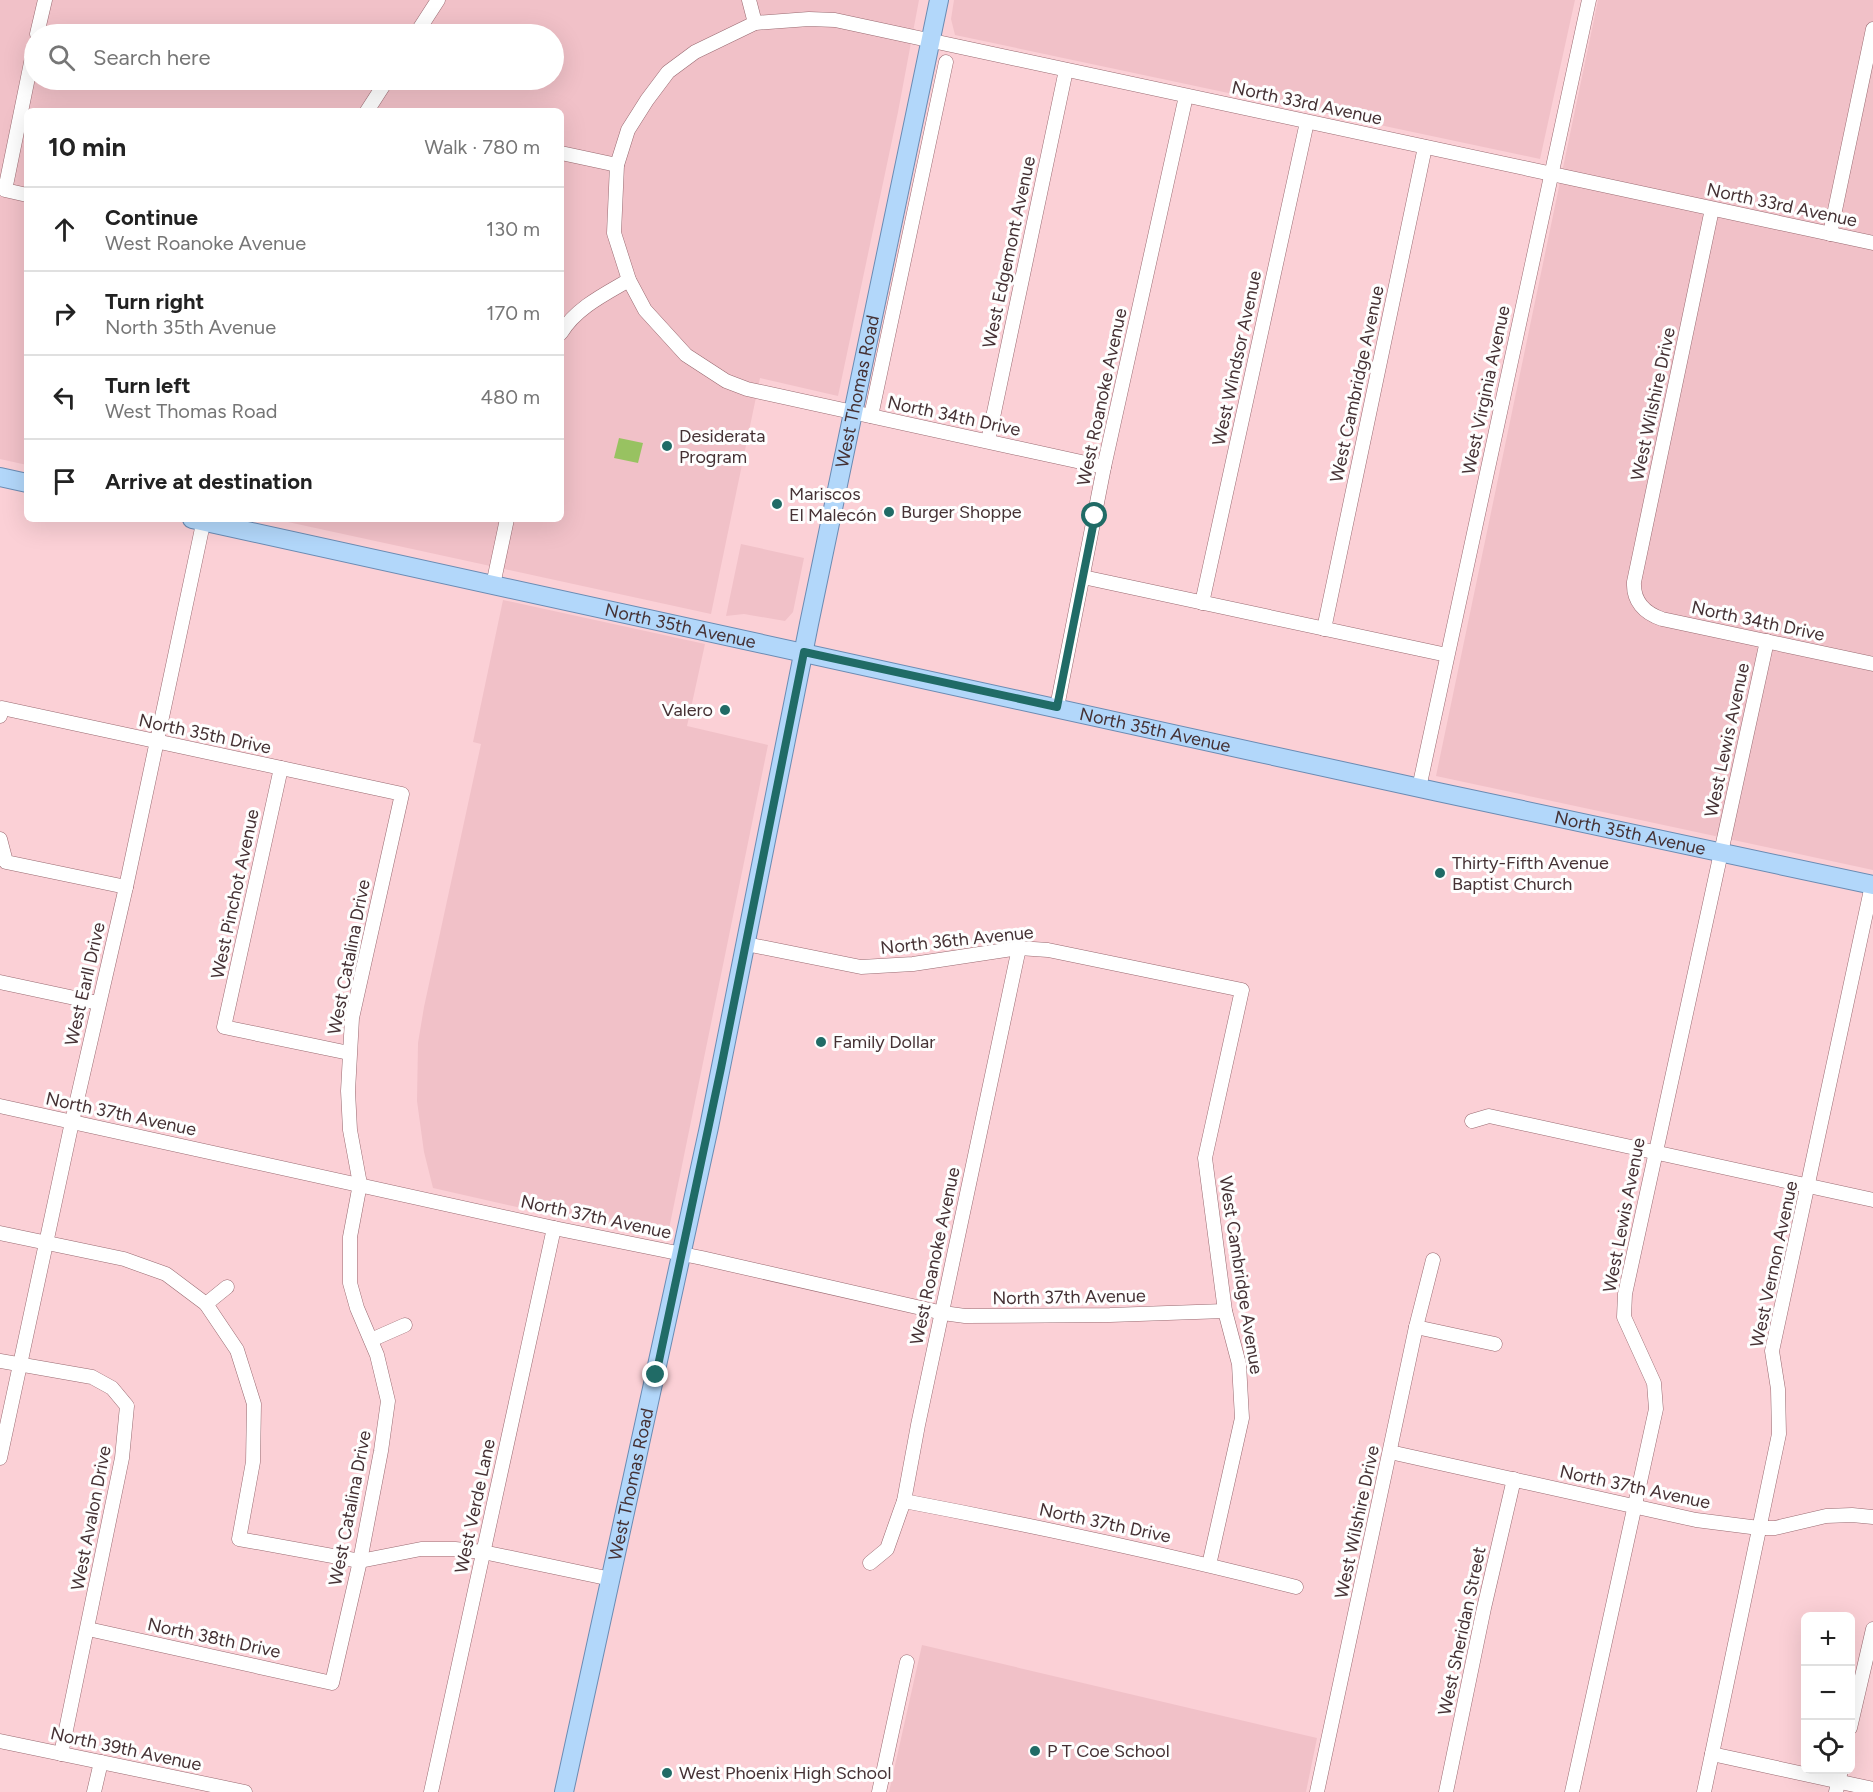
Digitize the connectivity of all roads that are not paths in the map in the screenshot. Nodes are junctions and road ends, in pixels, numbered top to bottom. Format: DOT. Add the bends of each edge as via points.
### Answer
graph roads {
  1 [pos="45,0"];
  2 [pos="438,0"];
  3 [pos="749,0"];
  4 [pos="939,0"];
  5 [pos="1589,0"];
  6 [pos="755,23"];
  7 [pos="39,24"];
  8 [pos="422,24"];
  9 [pos="1873,29"];
  10 [pos="930,41"];
  11 [pos="946,62"];
  12 [pos="1066,70"];
  13 [pos="922,84"];
  14 [pos="940,88"];
  15 [pos="25,90"];
  16 [pos="381,90"];
  17 [pos="1186,96"];
  18 [pos="371,108"];
  19 [pos="1307,122"];
  20 [pos="1425,147"];
  21 [pos="564,154"];
  22 [pos="617,165"];
  23 [pos="1551,174"];
  24 [pos="24,194"];
  25 [pos="1712,209"];
  26 [pos="1830,234"];
  27 [pos="1873,243"];
  28 [pos="629,280"];
  29 [pos="564,329"];
  30 [pos="862,413"];
  31 [pos="988,441"];
  32 [pos="1104,467"];
  33 [pos="0,477"];
  34 [pos="24,482"];
  35 [pos="200,522"];
  36 [pos="209,522"];
  37 [pos="506,522"];
  38 [pos="1083,577"];
  39 [pos="492,585"];
  40 [pos="1202,603"];
  41 [pos="1640,606"];
  42 [pos="1324,629"];
  43 [pos="1767,641"];
  44 [pos="804,652"];
  45 [pos="1447,655"];
  46 [pos="1873,664"];
  47 [pos="1057,707"];
  48 [pos="1,712"];
  49 [pos="156,741"];
  50 [pos="281,768"];
  51 [pos="1419,788"];
  52 [pos="402,794"];
  53 [pos="0,839"];
  54 [pos="1721,852"];
  55 [pos="1873,885"];
  56 [pos="126,888"];
  57 [pos="746,944"];
  58 [pos="1019,948"];
  59 [pos="0,982"];
  60 [pos="1242,990"];
  61 [pos="98,1003"];
  62 [pos="349,1053"];
  63 [pos="0,1106"];
  64 [pos="1472,1121"];
  65 [pos="72,1122"];
  66 [pos="1655,1152"];
  67 [pos="360,1184"];
  68 [pos="1808,1186"];
  69 [pos="1873,1200"];
  70 [pos="554,1228"];
  71 [pos="0,1233"];
  72 [pos="47,1243"];
  73 [pos="682,1254"];
  74 [pos="1433,1260"];
  75 [pos="227,1287"];
  76 [pos="206,1304"];
  77 [pos="1225,1311"];
  78 [pos="943,1313"];
  79 [pos="405,1325"];
  80 [pos="1416,1327"];
  81 [pos="371,1340"];
  82 [pos="1495,1344"];
  83 [pos="0,1361"];
  84 [pos="20,1365"];
  85 [pos="1390,1452"];
  86 [pos="0,1458"];
  87 [pos="1514,1479"];
  88 [pos="904,1501"];
  89 [pos="1635,1505"];
  90 [pos="1873,1517"];
  91 [pos="1759,1528"];
  92 [pos="483,1552"];
  93 [pos="360,1561"];
  94 [pos="870,1563"];
  95 [pos="1209,1565"];
  96 [pos="611,1579"];
  97 [pos="1296,1587"];
  98 [pos="88,1629"];
  99 [pos="1873,1629"];
  100 [pos="907,1662"];
  101 [pos="332,1683"];
  102 [pos="1853,1720"];
  103 [pos="0,1741"];
  104 [pos="61,1754"];
  105 [pos="1713,1754"];
  106 [pos="101,1762"];
  107 [pos="1838,1781"];
  108 [pos="1873,1789"];
  109 [pos="94,1792"];
  110 [pos="245,1792"];
  111 [pos="431,1792"];
  112 [pos="564,1792"];
  113 [pos="879,1792"];
  114 [pos="1317,1792"];
  115 [pos="1446,1792"];
  116 [pos="1572,1792"];
  117 [pos="1704,1792"];
  1 -- 7 [label="street"];
  2 -- 8 [label="street"];
  3 -- 6 [label="street"];
  4 -- 10 [label="main road, West Thomas Road"];
  5 -- 23 [label="street, West Virginia Avenue"];
  6 -- 10 [label="street, North 33rd Avenue" via="836,20"];
  6 -- 22 [label="street" via="696,52 668,72 628,130"];
  9 -- 26 [label="street"];
  10 -- 12 [label="street, North 33rd Avenue"];
  10 -- 13 [label="main road, West Thomas Road"];
  11 -- 14 [label="street, West Thomas Road"];
  12 -- 17 [label="street, North 33rd Avenue"];
  12 -- 31 [label="street, West Edgemont Avenue"];
  13 -- 14 [label="street"];
  13 -- 30 [label="main road, West Thomas Road"];
  14 -- 30 [label="street, West Thomas Road"];
  15 -- 24 [label="street" via="5,190"];
  16 -- 18 [label="street"];
  17 -- 19 [label="street, North 33rd Avenue"];
  17 -- 32 [label="street, West Roanoke Avenue"];
  19 -- 20 [label="street, North 33rd Avenue"];
  19 -- 40 [label="street, West Windsor Avenue"];
  20 -- 23 [label="street, North 33rd Avenue"];
  20 -- 42 [label="street, West Cambridge Avenue"];
  21 -- 22 [label="street"];
  22 -- 28 [label="street" via="614,233"];
  23 -- 25 [label="street, North 33rd Avenue"];
  23 -- 45 [label="street, West Virginia Avenue"];
  25 -- 26 [label="street, North 33rd Avenue"];
  25 -- 41 [label="street, West Wilshire Drive" via="1634,582"];
  26 -- 27 [label="street, North 33rd Avenue"];
  28 -- 29 [label="street" via="600,297"];
  28 -- 30 [label="street, North 34th Drive" via="645,310 686,355 708,371 747,390"];
  30 -- 31 [label="street, North 34th Drive"];
  30 -- 44 [label="main road, West Thomas Road"];
  31 -- 32 [label="street, North 34th Drive"];
  32 -- 38 [label="street, West Roanoke Avenue"];
  33 -- 34 [label="main road"];
  35 -- 49 [label="street, West Earll Drive"];
  36 -- 39 [label="main road, North 35th Avenue"];
  37 -- 39 [label="street"];
  38 -- 40 [label="street"];
  38 -- 47 [label="street, West Roanoke Avenue"];
  39 -- 44 [label="main road, North 35th Avenue"];
  40 -- 42 [label="street"];
  41 -- 43 [label="street, North 34th Drive" via="1662,620"];
  42 -- 45 [label="street"];
  43 -- 46 [label="street, North 34th Drive"];
  43 -- 54 [label="street, West Lewis Avenue"];
  44 -- 47 [label="main road, North 35th Avenue"];
  44 -- 57 [label="main road, West Thomas Road"];
  45 -- 51 [label="street, West Virginia Avenue"];
  47 -- 51 [label="main road, North 35th Avenue"];
  48 -- 49 [label="street, North 35th Drive"];
  49 -- 50 [label="street, North 35th Drive"];
  49 -- 56 [label="street, West Earll Drive"];
  50 -- 52 [label="street, North 35th Drive"];
  50 -- 62 [label="street, West Pinchot Avenue" via="224,1028"];
  51 -- 54 [label="main road, North 35th Avenue"];
  52 -- 62 [label="street, West Catalina Drive" via="352,1018"];
  53 -- 56 [label="street" via="6,862"];
  54 -- 55 [label="main road, North 35th Avenue"];
  54 -- 66 [label="street, West Lewis Avenue"];
  55 -- 68 [label="street, West Vernon Avenue"];
  56 -- 61 [label="street, West Earll Drive"];
  57 -- 58 [label="street, North 36th Avenue" via="861,967 913,964"];
  57 -- 73 [label="main road, West Thomas Road"];
  58 -- 60 [label="street, North 36th Avenue" via="1048,950"];
  58 -- 78 [label="street, West Roanoke Avenue"];
  59 -- 61 [label="street"];
  60 -- 77 [label="street, West Cambridge Avenue" via="1206,1158"];
  61 -- 65 [label="street, West Earll Drive"];
  62 -- 67 [label="street, West Catalina Drive" via="350,1130"];
  63 -- 65 [label="street, North 37th Avenue"];
  64 -- 66 [label="street" via="1489,1116"];
  65 -- 67 [label="street, North 37th Avenue"];
  65 -- 72 [label="street, West Earll Drive"];
  66 -- 68 [label="street"];
  66 -- 89 [label="street, West Lewis Avenue" via="1625,1294 1624,1317 1654,1383 1656,1409"];
  67 -- 70 [label="street, North 37th Avenue"];
  67 -- 81 [label="street, West Catalina Drive" via="350,1237 350,1283"];
  68 -- 69 [label="street"];
  68 -- 91 [label="street, West Vernon Avenue" via="1772,1352 1779,1434"];
  70 -- 73 [label="street, North 37th Avenue"];
  70 -- 92 [label="street, West Verde Lane"];
  71 -- 72 [label="street"];
  72 -- 76 [label="street" via="124,1259 166,1274"];
  72 -- 84 [label="street, West Earll Drive"];
  73 -- 78 [label="street, North 37th Avenue"];
  73 -- 96 [label="main road, West Thomas Road"];
  74 -- 80 [label="street, West Wilshire Drive"];
  75 -- 76 [label="street"];
  76 -- 93 [label="street" via="237,1350 254,1404 253,1462 239,1539"];
  77 -- 78 [label="street, North 37th Avenue" via="1110,1316"];
  77 -- 95 [label="street, West Cambridge Avenue" via="1239,1364 1242,1418"];
  78 -- 88 [label="street, West Roanoke Avenue"];
  79 -- 81 [label="street"];
  80 -- 82 [label="street"];
  80 -- 85 [label="street, West Wilshire Drive"];
  81 -- 93 [label="street, West Catalina Drive" via="388,1401"];
  83 -- 84 [label="street"];
  84 -- 86 [label="street, West Earll Drive"];
  84 -- 98 [label="street, West Avalon Drive" via="92,1377 112,1388 127,1406 122,1458"];
  85 -- 87 [label="street, North 37th Avenue"];
  85 -- 114 [label="street, West Wilshire Drive"];
  87 -- 89 [label="street, North 37th Avenue"];
  87 -- 115 [label="street, West Sheridan Street"];
  88 -- 94 [label="street, West Roanoke Avenue" via="887,1549"];
  88 -- 95 [label="street, North 37th Drive"];
  89 -- 91 [label="street, North 37th Avenue" via="1696,1520"];
  89 -- 116 [label="street, West Lewis Avenue"];
  90 -- 91 [label="street, North 37th Avenue" via="1826,1516"];
  91 -- 105 [label="street, West Vernon Avenue"];
  92 -- 93 [label="street" via="421,1549"];
  92 -- 96 [label="street"];
  92 -- 111 [label="street, West Verde Lane"];
  93 -- 101 [label="street, West Catalina Drive"];
  95 -- 97 [label="street, North 37th Drive"];
  96 -- 112 [label="main road, West Thomas Road"];
  98 -- 101 [label="street, North 38th Drive"];
  98 -- 104 [label="street, West Avalon Drive"];
  99 -- 102 [label="street"];
  100 -- 113 [label="street"];
  103 -- 104 [label="street, North 39th Avenue"];
  104 -- 106 [label="street, North 39th Avenue"];
  105 -- 107 [label="street"];
  105 -- 117 [label="street, West Vernon Avenue"];
  106 -- 109 [label="street"];
  106 -- 110 [label="street, North 39th Avenue"];
  107 -- 108 [label="street"];
}
